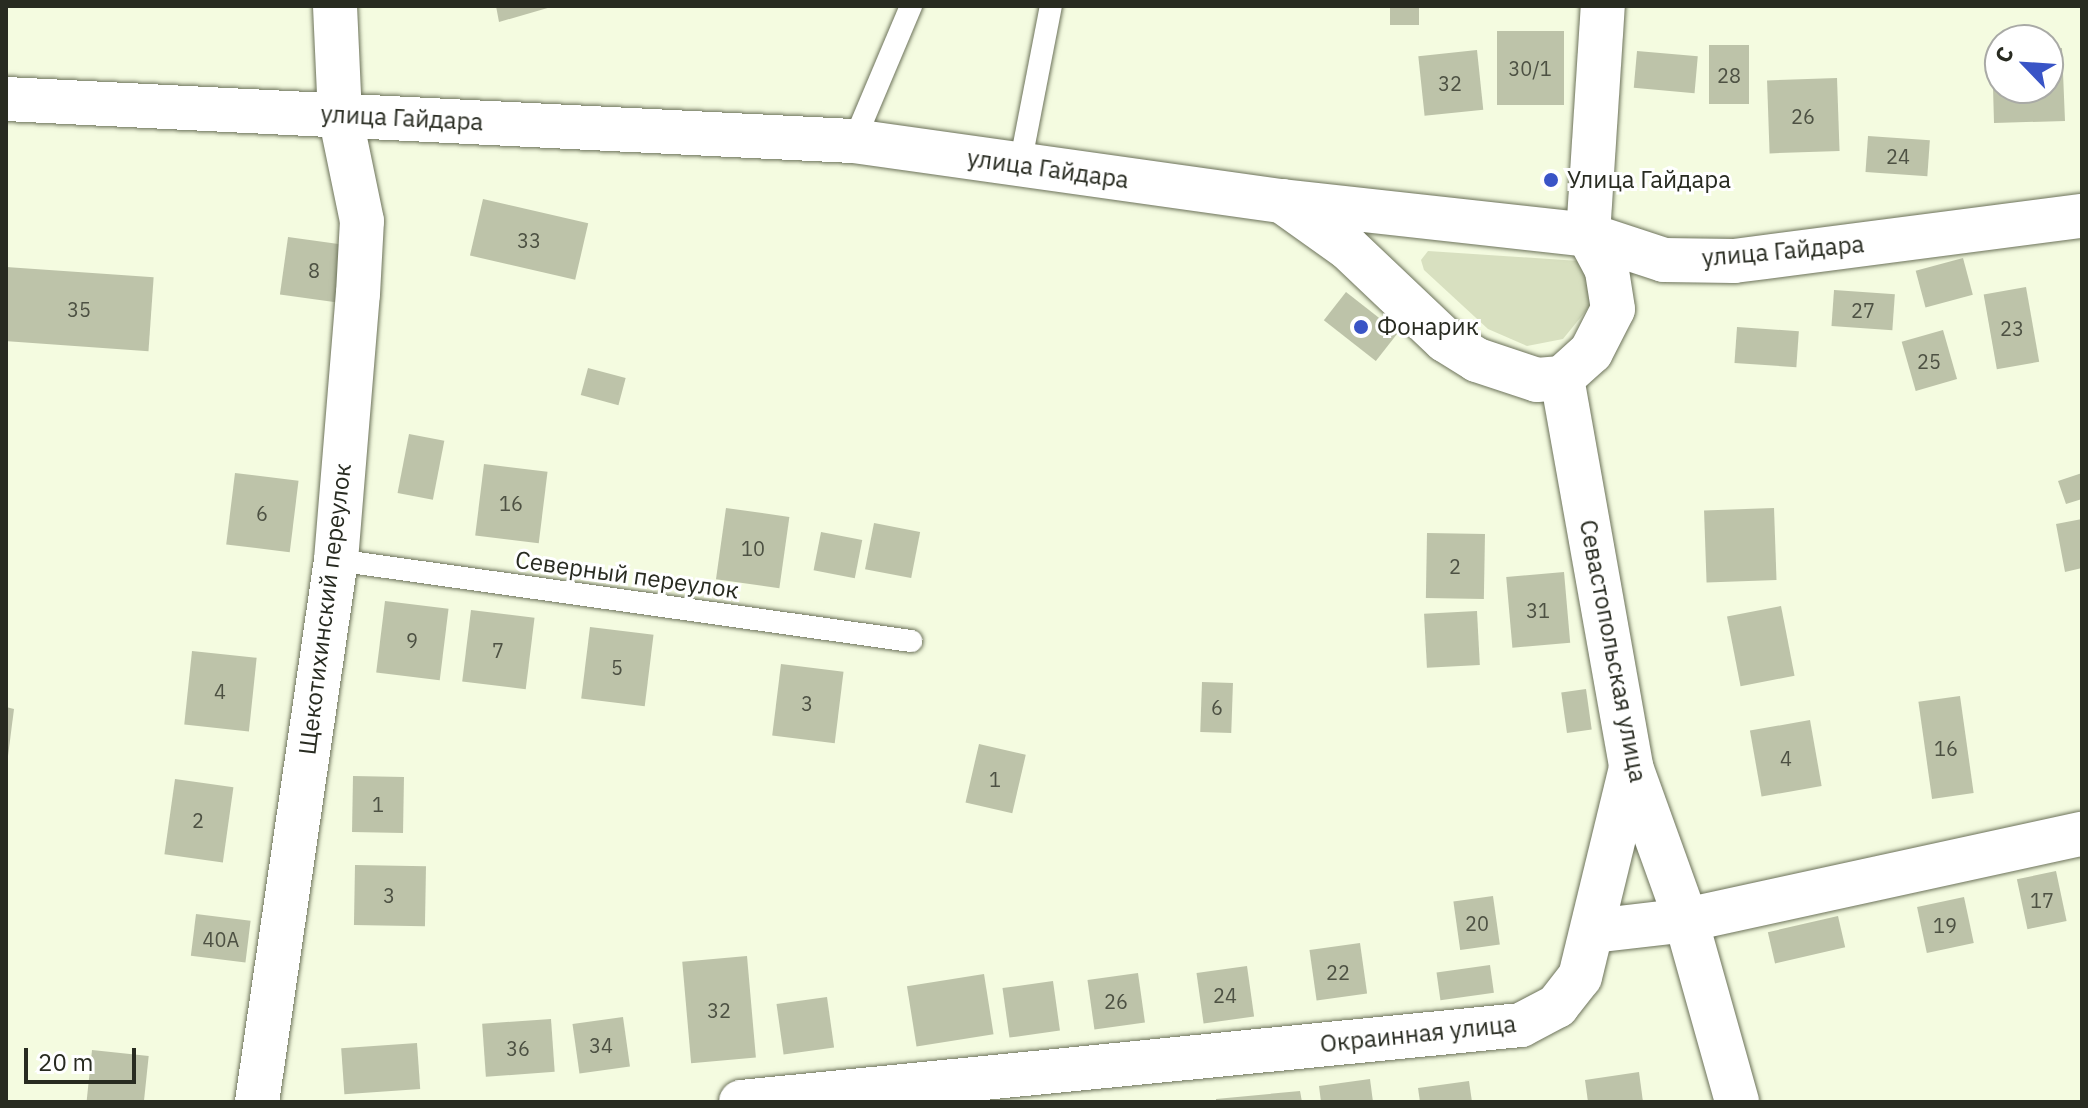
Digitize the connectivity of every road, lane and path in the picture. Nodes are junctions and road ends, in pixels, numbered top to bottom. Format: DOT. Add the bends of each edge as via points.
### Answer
graph roads {
  1 [pos="335,6"];
  2 [pos="911,6"];
  3 [pos="1051,6"];
  4 [pos="1603,6"];
  5 [pos="6,99"];
  6 [pos="340,115"];
  7 [pos="854,141"];
  8 [pos="1020,165"];
  9 [pos="1282,201"];
  10 [pos="2082,216"];
  11 [pos="1588,235"];
  12 [pos="1562,378"];
  13 [pos="336,560"];
  14 [pos="911,641"];
  15 [pos="1631,767"];
  16 [pos="2082,834"];
  17 [pos="1686,920"];
  18 [pos="1593,931"];
  19 [pos="257,1102"];
  20 [pos="741,1102"];
  21 [pos="1737,1102"];
  1 -- 6 [label="street, Щекотихинский переулок"];
  2 -- 7 [label="lane"];
  3 -- 8 [label="lane"];
  4 -- 11 [label="street"];
  5 -- 6 [label="street, улица Гайдара"];
  6 -- 7 [label="street, улица Гайдара"];
  6 -- 13 [label="street, Щекотихинский переулок" via="362,221"];
  7 -- 8 [label="street, улица Гайдара"];
  8 -- 9 [label="street, улица Гайдара"];
  9 -- 11 [label="street, улица Гайдара"];
  9 -- 12 [label="street" via="1348,248 1445,340 1512,375"];
  10 -- 11 [label="street, улица Гайдара" via="1734,261 1664,260"];
  11 -- 12 [label="street" via="1607,270 1613,309 1591,352"];
  12 -- 15 [label="street, Севастопольская улица"];
  13 -- 14 [label="lane, Северный переулок"];
  13 -- 19 [label="street, Щекотихинский переулок"];
  15 -- 17 [label="street, Севастопольская улица"];
  15 -- 18 [label="street, Окраинная улица"];
  16 -- 17 [label="street"];
  17 -- 18 [label="street"];
  17 -- 21 [label="street, Севастопольская улица"];
  18 -- 20 [label="street, Окраинная улица" via="1580,977 1557,1006 1521,1025"];
}
